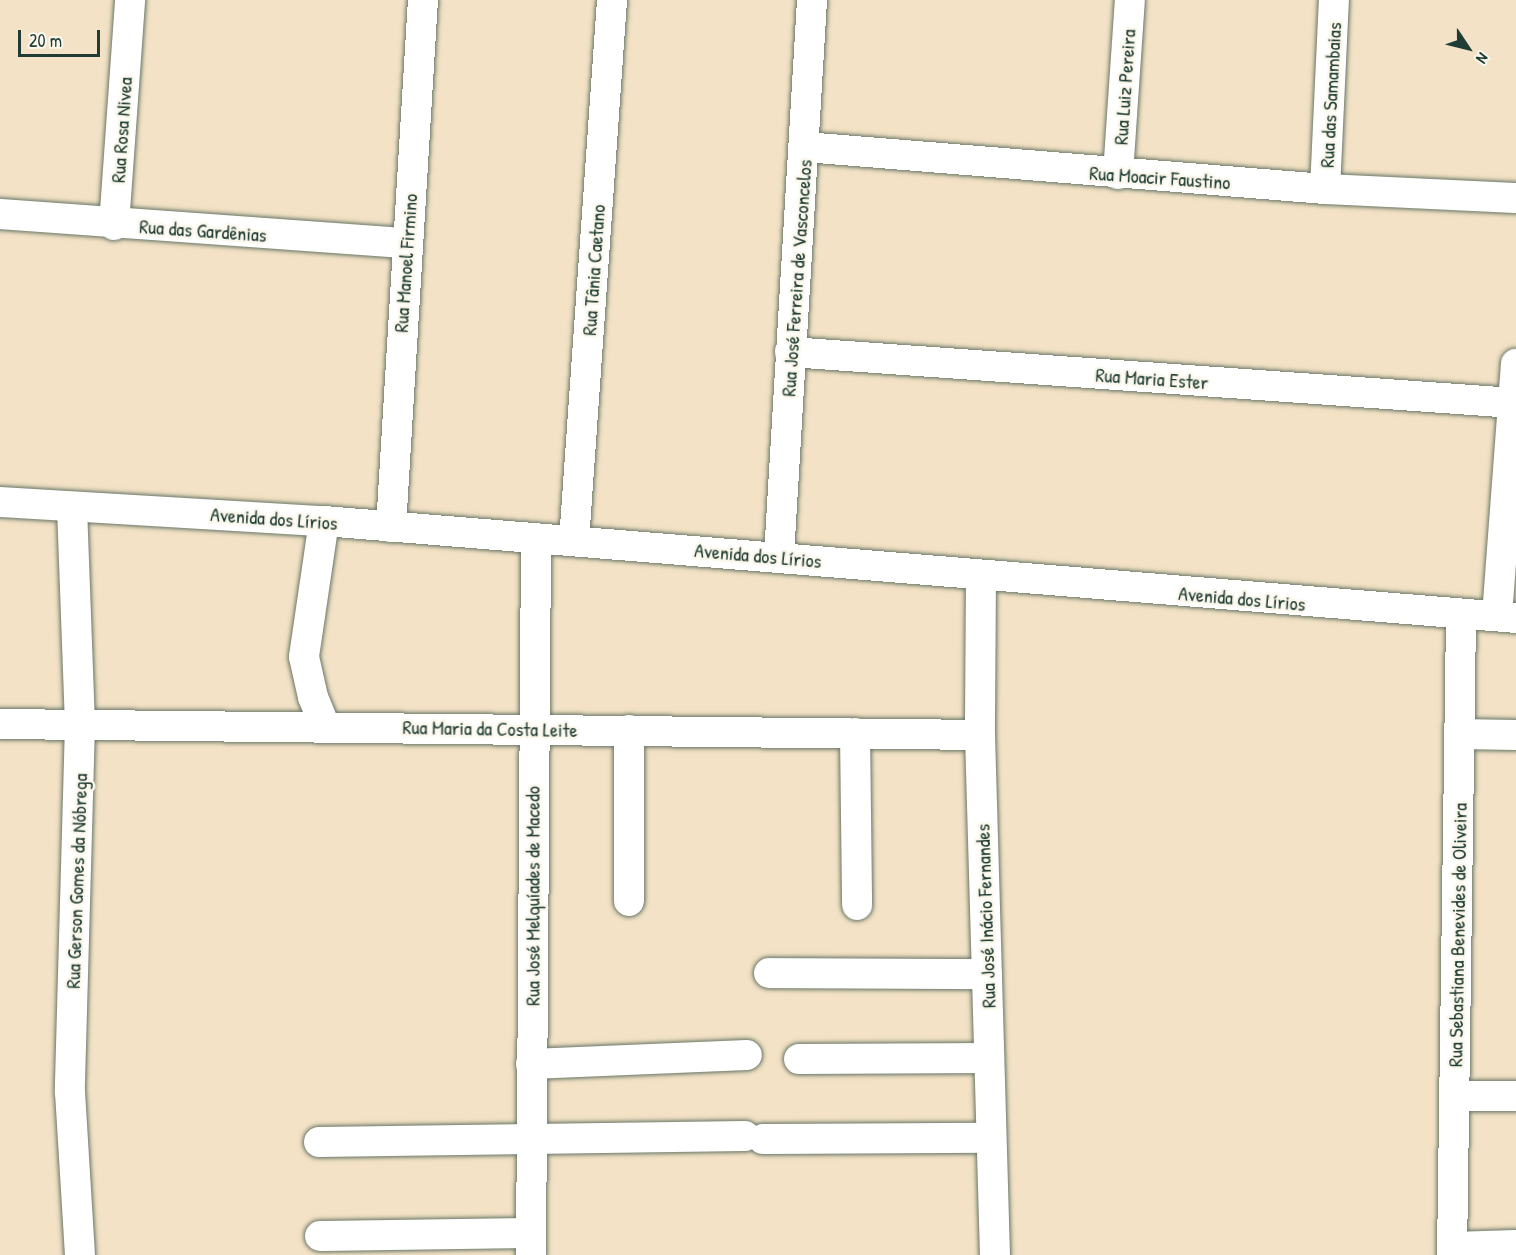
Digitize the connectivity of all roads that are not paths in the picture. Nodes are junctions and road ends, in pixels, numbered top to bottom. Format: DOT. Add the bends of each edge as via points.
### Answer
graph roads {
  1 [pos="130,0"];
  2 [pos="423,0"];
  3 [pos="612,0"];
  4 [pos="812,0"];
  5 [pos="1130,0"];
  6 [pos="1335,0"];
  7 [pos="804,147"];
  8 [pos="1118,174"];
  9 [pos="1325,189"];
  10 [pos="1516,198"];
  11 [pos="0,214"];
  12 [pos="114,225"];
  13 [pos="406,243"];
  14 [pos="790,352"];
  15 [pos="1516,364"];
  16 [pos="1513,403"];
  17 [pos="0,502"];
  18 [pos="72,507"];
  19 [pos="324,520"];
  20 [pos="391,527"];
  21 [pos="536,538"];
  22 [pos="574,541"];
  23 [pos="779,556"];
  24 [pos="981,577"];
  25 [pos="1461,615"];
  26 [pos="1507,617"];
  27 [pos="80,723"];
  28 [pos="0,724"];
  29 [pos="326,726"];
  30 [pos="533,728"];
  31 [pos="629,730"];
  32 [pos="855,733"];
  33 [pos="1459,734"];
  34 [pos="980,735"];
  35 [pos="1516,735"];
  36 [pos="628,901"];
  37 [pos="857,905"];
  38 [pos="769,973"];
  39 [pos="987,975"];
  40 [pos="747,1055"];
  41 [pos="989,1058"];
  42 [pos="799,1059"];
  43 [pos="531,1064"];
  44 [pos="1454,1096"];
  45 [pos="1516,1096"];
  46 [pos="990,1138"];
  47 [pos="531,1140"];
  48 [pos="319,1142"];
  49 [pos="320,1236"];
  50 [pos="531,1244"];
  51 [pos="1516,1245"];
  52 [pos="1452,1251"];
  53 [pos="80,1255"];
  54 [pos="994,1255"];
  1 -- 12 [label="street, Rua Rosa Nivea"];
  2 -- 13 [label="street, Rua Manoel Firmino"];
  3 -- 22 [label="street, Rua Tânia Caetano"];
  4 -- 7 [label="street, Rua José Ferreira de Vasconcelos"];
  5 -- 8 [label="street, Rua Luiz Pereira"];
  6 -- 9 [label="street, Rua das Samambaias"];
  7 -- 8 [label="street, Rua Moacir Faustino"];
  7 -- 14 [label="street, Rua José Ferreira de Vasconcelos"];
  8 -- 9 [label="street, Rua Moacir Faustino"];
  9 -- 10 [label="street, Rua Moacir Faustino"];
  11 -- 12 [label="street, Rua das Gardênias"];
  12 -- 13 [label="street, Rua das Gardênias"];
  13 -- 20 [label="street, Rua Manoel Firmino"];
  14 -- 16 [label="street, Rua Maria Ester"];
  14 -- 23 [label="street, Rua José Ferreira de Vasconcelos"];
  15 -- 16 [label="street"];
  16 -- 26 [label="street"];
  17 -- 18 [label="street, Avenida dos Lírios"];
  18 -- 19 [label="street, Avenida dos Lírios"];
  18 -- 27 [label="street, Rua Gerson Gomes da Nóbrega"];
  19 -- 20 [label="street, Avenida dos Lírios"];
  19 -- 29 [label="street" via="304,657 313,697"];
  20 -- 21 [label="street, Avenida dos Lírios"];
  21 -- 22 [label="street, Avenida dos Lírios"];
  21 -- 30 [label="street, Rua José Melquíades de Macedo"];
  22 -- 23 [label="street, Avenida dos Lírios"];
  23 -- 24 [label="street, Avenida dos Lírios"];
  24 -- 25 [label="street, Avenida dos Lírios"];
  24 -- 34 [label="street, Rua José Inácio Fernandes"];
  25 -- 26 [label="street, Avenida dos Lírios"];
  25 -- 33 [label="street, Rua Sebastiana Benevides de Oliveira"];
  27 -- 28 [label="street, Rua Maria da Costa Leite"];
  27 -- 29 [label="street, Rua Maria da Costa Leite"];
  27 -- 53 [label="street, Rua Gerson Gomes da Nóbrega" via="70,1092"];
  29 -- 30 [label="street, Rua Maria da Costa Leite"];
  30 -- 31 [label="street, Rua Maria da Costa Leite"];
  30 -- 43 [label="street, Rua José Melquíades de Macedo"];
  31 -- 32 [label="street, Rua Maria da Costa Leite"];
  31 -- 36 [label="street"];
  32 -- 34 [label="street, Rua Maria da Costa Leite"];
  32 -- 37 [label="street"];
  33 -- 35 [label="street"];
  33 -- 44 [label="street, Rua Sebastiana Benevides de Oliveira"];
  34 -- 39 [label="street, Rua José Inácio Fernandes"];
  38 -- 39 [label="street"];
  39 -- 41 [label="street, Rua José Inácio Fernandes"];
  40 -- 43 [label="street"];
  41 -- 42 [label="street"];
  41 -- 46 [label="street, Rua José Inácio Fernandes"];
  43 -- 47 [label="street, Rua José Melquíades de Macedo"];
  44 -- 45 [label="street"];
  44 -- 52 [label="street, Rua Sebastiana Benevides de Oliveira"];
  46 -- 47 [label="street"];
  46 -- 54 [label="street, Rua José Inácio Fernandes"];
  47 -- 48 [label="street"];
  47 -- 50 [label="street, Rua José Melquíades de Macedo"];
  49 -- 50 [label="street"];
  51 -- 52 [label="street"];
}
